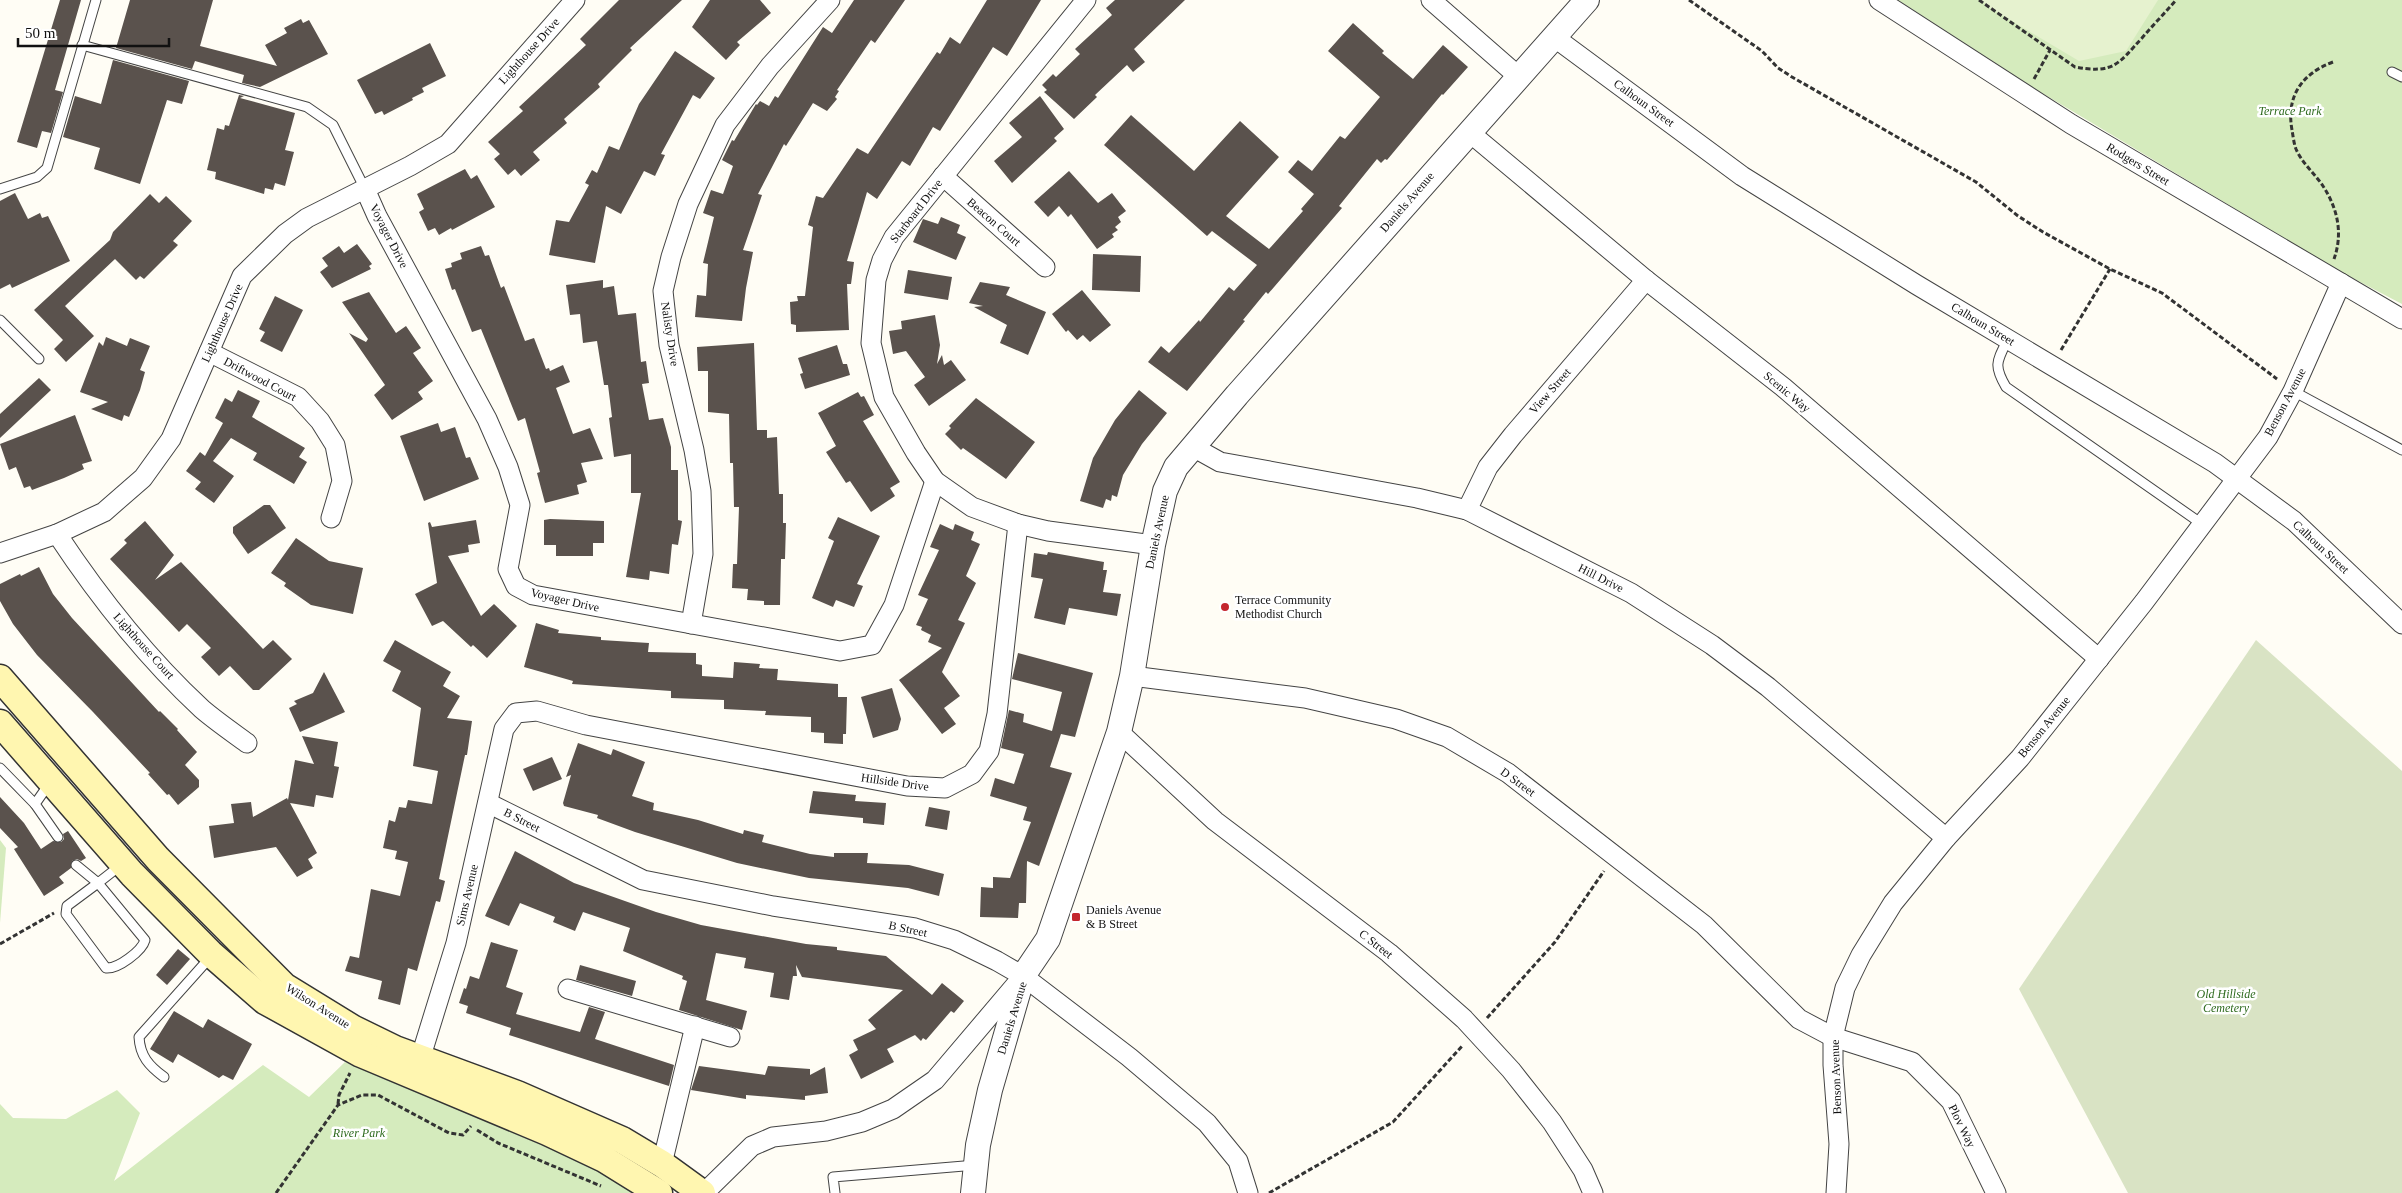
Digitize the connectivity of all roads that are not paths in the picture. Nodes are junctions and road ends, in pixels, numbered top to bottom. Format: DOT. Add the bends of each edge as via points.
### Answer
graph roads {
  1 [pos="96,0"];
  2 [pos="575,0"];
  3 [pos="830,0"];
  4 [pos="1086,0"];
  5 [pos="1431,0"];
  6 [pos="1586,0"];
  7 [pos="1879,0"];
  8 [pos="1554,37"];
  9 [pos="82,45"];
  10 [pos="2392,72"];
  11 [pos="1519,77"];
  12 [pos="2402,77"];
  13 [pos="1469,132"];
  14 [pos="943,176"];
  15 [pos="0,189"];
  16 [pos="365,189"];
  17 [pos="1045,267"];
  18 [pos="1646,280"];
  19 [pos="2334,280"];
  20 [pos="2402,318"];
  21 [pos="0,320"];
  22 [pos="2008,339"];
  23 [pos="209,352"];
  24 [pos="39,359"];
  25 [pos="2293,391"];
  26 [pos="1193,447"];
  27 [pos="2402,450"];
  28 [pos="2236,478"];
  29 [pos="935,481"];
  30 [pos="1466,510"];
  31 [pos="332,518"];
  32 [pos="1018,524"];
  33 [pos="2202,524"];
  34 [pos="57,534"];
  35 [pos="1153,545"];
  36 [pos="0,554"];
  37 [pos="691,624"];
  38 [pos="2402,624"];
  39 [pos="2099,659"];
  40 [pos="1132,676"];
  41 [pos="0,678"];
  42 [pos="516,713"];
  43 [pos="0,723"];
  44 [pos="1119,732"];
  45 [pos="247,743"];
  46 [pos="0,768"];
  47 [pos="51,782"];
  48 [pos="488,802"];
  49 [pos="35,804"];
  50 [pos="58,837"];
  51 [pos="1946,838"];
  52 [pos="122,863"];
  53 [pos="76,865"];
  54 [pos="98,883"];
  55 [pos="210,953"];
  56 [pos="1023,976"];
  57 [pos="568,988"];
  58 [pos="695,1026"];
  59 [pos="730,1037"];
  60 [pos="1833,1037"];
  61 [pos="417,1067"];
  62 [pos="164,1077"];
  63 [pos="662,1164"];
  64 [pos="976,1165"];
  65 [pos="659,1193"];
  66 [pos="703,1193"];
  67 [pos="835,1193"];
  68 [pos="973,1193"];
  69 [pos="1248,1193"];
  70 [pos="1593,1193"];
  71 [pos="1836,1193"];
  72 [pos="1996,1193"];
  1 -- 9 [label="lane"];
  2 -- 16 [label="street, Lighthouse Drive" via="448,144"];
  3 -- 37 [label="street, Nalisty Drive" via="770,66 725,126 688,204 670,257 663,291 669,345 701,491 703,554"];
  4 -- 14 [label="street, Starboard Drive"];
  5 -- 11 [label="street"];
  6 -- 8 [label="street, Daniels Avenue"];
  7 -- 19 [label="street, Rodgers Street" via="2071,124"];
  8 -- 11 [label="street, Daniels Avenue"];
  8 -- 22 [label="street, Calhoun Street" via="1742,176"];
  9 -- 15 [label="lane" via="47,168 36,177"];
  9 -- 16 [label="lane" via="307,107 333,126"];
  10 -- 12 [label="lane"];
  11 -- 13 [label="street, Daniels Avenue"];
  13 -- 18 [label="street, Scenic Way"];
  13 -- 26 [label="street, Daniels Avenue"];
  14 -- 17 [label="street, Beacon Court"];
  14 -- 29 [label="street, Starboard Drive" via="894,236 882,260 876,280 871,343 884,397"];
  16 -- 23 [label="street, Lighthouse Drive" via="307,218 261,256 242,276"];
  16 -- 37 [label="street, Voyager Drive" via="487,419 508,467 520,505 508,569 516,586 533,595"];
  18 -- 30 [label="street, View Street" via="1513,435 1488,467"];
  18 -- 39 [label="street, Scenic Way" via="1783,387"];
  19 -- 20 [label="street, Rodgers Street"];
  19 -- 25 [label="street, Benson Avenue"];
  21 -- 24 [label="lane"];
  22 -- 28 [label="street, Calhoun Street"];
  22 -- 33 [label="lane" via="1997,361 1997,372 2006,387"];
  23 -- 31 [label="street, Driftwood Court" via="298,397 320,421 335,445 342,481"];
  23 -- 34 [label="street, Lighthouse Drive" via="171,439 142,478 104,512"];
  25 -- 27 [label="lane"];
  25 -- 28 [label="street, Benson Avenue" via="2268,437"];
  26 -- 30 [label="street, Hill Drive" via="1220,462"];
  26 -- 35 [label="street, Daniels Avenue" via="1176,467 1165,491"];
  28 -- 33 [label="street, Benson Avenue"];
  28 -- 38 [label="street, Calhoun Street" via="2294,521"];
  29 -- 32 [label="street, Starboard Drive" via="972,507"];
  29 -- 37 [label="street, Voyager Drive" via="894,606 872,645 840,651"];
  30 -- 51 [label="street, Hill Drive" via="1631,593 1712,645"];
  32 -- 35 [label="street"];
  32 -- 42 [label="street, Hillside Drive" via="997,714 989,751 972,774 945,788 906,786 586,725 537,711"];
  33 -- 39 [label="street, Benson Avenue"];
  34 -- 36 [label="street, Lighthouse Drive"];
  34 -- 45 [label="street, Lighthouse Court" via="106,602 155,659 202,709"];
  35 -- 40 [label="street, Daniels Avenue"];
  39 -- 51 [label="street, Benson Avenue" via="2020,758"];
  40 -- 44 [label="street, Daniels Avenue"];
  40 -- 60 [label="street, D Street" via="1305,698 1396,719 1448,737 1508,773 1704,925 1800,1019"];
  41 -- 61 [label="main road, Wilson Avenue" via="158,859 284,986 354,1029 395,1049"];
  42 -- 48 [label="street, Sims Avenue" via="504,729"];
  43 -- 47 [label="main road, Wilson Avenue"];
  44 -- 56 [label="street, Daniels Avenue" via="1048,939"];
  44 -- 70 [label="street, C Street" via="1215,821 1389,953 1464,1019 1511,1070 1552,1122"];
  46 -- 49 [label="lane"];
  47 -- 49 [label="lane"];
  47 -- 52 [label="main road, Wilson Avenue"];
  48 -- 56 [label="street, B Street" via="643,880 773,906 915,928 954,940"];
  48 -- 61 [label="street, Sims Avenue" via="456,943"];
  49 -- 50 [label="lane"];
  51 -- 60 [label="street, Benson Avenue" via="1893,903 1861,955 1845,988"];
  52 -- 54 [label="lane"];
  52 -- 55 [label="main road, Wilson Avenue"];
  53 -- 54 [label="lane"];
  54 -- 54 [label="lane" via="67,906 66,914 106,968 114,969 143,948 145,940"];
  55 -- 61 [label="main road, Wilson Avenue" via="265,1001 361,1054"];
  55 -- 62 [label="lane" via="206,962 139,1037 140,1051 151,1067"];
  56 -- 64 [label="street, Daniels Avenue" via="990,1090"];
  56 -- 66 [label="street" via="935,1080 893,1109 862,1122 826,1131 772,1137 752,1146"];
  56 -- 69 [label="street, B Street" via="1129,1057 1207,1123 1238,1162"];
  57 -- 58 [label="street"];
  58 -- 59 [label="street"];
  58 -- 63 [label="street"];
  60 -- 71 [label="street, Benson Avenue" via="1839,1144"];
  60 -- 72 [label="street, Plov Way" via="1912,1062 1951,1101"];
  61 -- 63 [label="main road, Wilson Avenue" via="562,1113 622,1140"];
  61 -- 65 [label="main road, Wilson Avenue" via="604,1159"];
  63 -- 66 [label="main road, Wilson Avenue"];
  64 -- 67 [label="lane" via="833,1176"];
  64 -- 68 [label="street, Daniels Avenue"];
}
